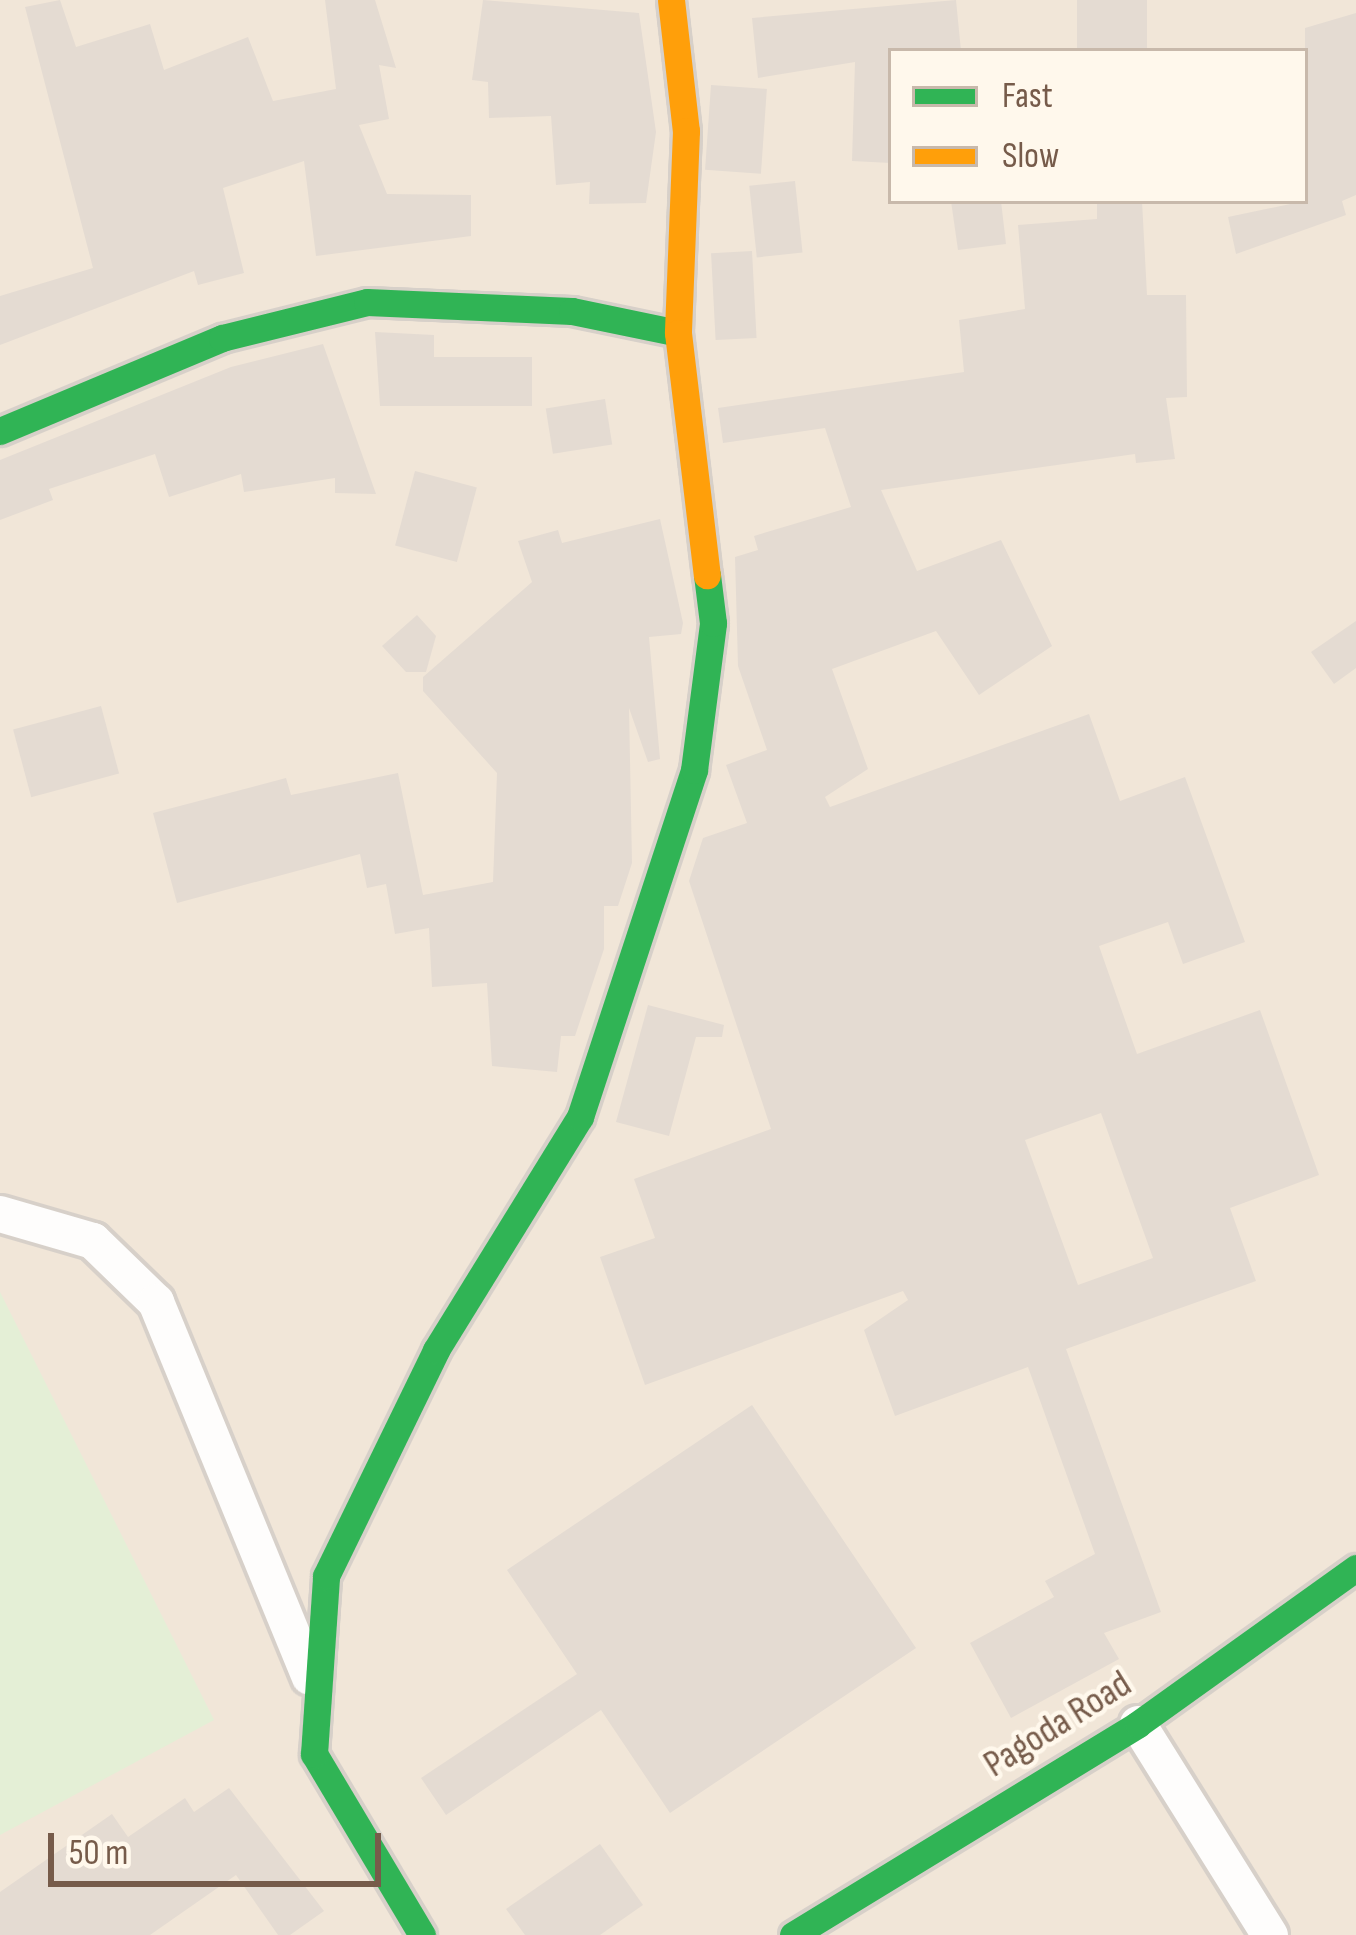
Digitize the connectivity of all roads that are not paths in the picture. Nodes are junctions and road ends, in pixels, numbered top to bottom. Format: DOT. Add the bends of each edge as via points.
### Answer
graph roads {
  1 [pos="671,0"];
  2 [pos="678,333"];
  3 [pos="0,431"];
  4 [pos="0,1214"];
  5 [pos="1356,1568"];
  6 [pos="311,1682"];
  7 [pos="1138,1724"];
  8 [pos="422,1935"];
  9 [pos="793,1935"];
  10 [pos="1270,1935"];
  1 -- 2 [label="street" via="686,130"];
  2 -- 3 [label="street" via="572,311 367,302 221,338"];
  2 -- 6 [label="street" via="713,623 694,770 580,1117 436,1350 326,1576"];
  4 -- 6 [label="street" via="93,1240 156,1302"];
  5 -- 7 [label="street, Pagoda Road"];
  6 -- 8 [label="street" via="314,1754"];
  7 -- 9 [label="street, Pagoda Road"];
  7 -- 10 [label="street"];
}
